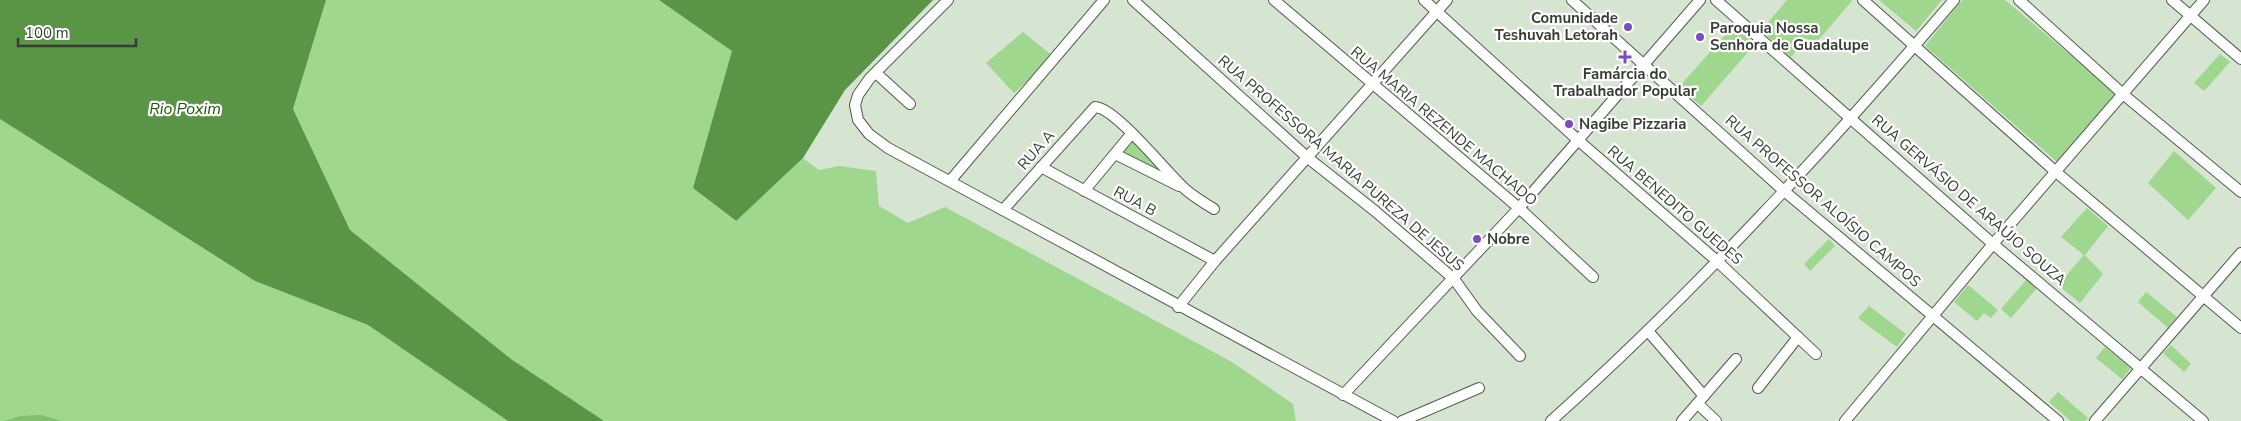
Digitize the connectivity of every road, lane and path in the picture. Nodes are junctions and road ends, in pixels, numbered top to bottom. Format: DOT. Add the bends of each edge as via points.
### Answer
graph roads {
  1 [pos="948,0"];
  2 [pos="1104,0"];
  3 [pos="1134,0"];
  4 [pos="1274,0"];
  5 [pos="1424,0"];
  6 [pos="1448,0"];
  7 [pos="1572,0"];
  8 [pos="1700,0"];
  9 [pos="1716,0"];
  10 [pos="1863,0"];
  11 [pos="1954,0"];
  12 [pos="2019,0"];
  13 [pos="2172,0"];
  14 [pos="2204,0"];
  15 [pos="1437,12"];
  16 [pos="2190,16"];
  17 [pos="1916,45"];
  18 [pos="2241,59"];
  19 [pos="1644,64"];
  20 [pos="876,73"];
  21 [pos="1374,85"];
  22 [pos="2124,95"];
  23 [pos="910,104"];
  24 [pos="1851,117"];
  25 [pos="1132,133"];
  26 [pos="1579,141"];
  27 [pos="1115,154"];
  28 [pos="1308,158"];
  29 [pos="1041,167"];
  30 [pos="2056,172"];
  31 [pos="950,181"];
  32 [pos="1186,190"];
  33 [pos="1782,190"];
  34 [pos="1084,191"];
  35 [pos="2241,192"];
  36 [pos="1519,208"];
  37 [pos="1214,209"];
  38 [pos="1003,210"];
  39 [pos="1994,244"];
  40 [pos="2241,253"];
  41 [pos="1215,261"];
  42 [pos="1717,261"];
  43 [pos="1593,277"];
  44 [pos="1454,279"];
  45 [pos="2204,296"];
  46 [pos="1178,307"];
  47 [pos="1935,316"];
  48 [pos="2241,328"];
  49 [pos="1648,331"];
  50 [pos="1798,337"];
  51 [pos="1816,354"];
  52 [pos="1520,356"];
  53 [pos="1736,359"];
  54 [pos="2141,368"];
  55 [pos="1479,388"];
  56 [pos="1758,388"];
  57 [pos="1343,394"];
  58 [pos="1701,400"];
  59 [pos="1393,421"];
  60 [pos="1402,421"];
  61 [pos="1551,421"];
  62 [pos="1682,421"];
  63 [pos="1716,421"];
  64 [pos="1845,421"];
  65 [pos="2058,421"];
  66 [pos="2095,421"];
  67 [pos="2204,421"];
  1 -- 20 [label="street"];
  2 -- 31 [label="street"];
  3 -- 28 [label="street, RUA PROFESSORA MARIA PUREZA DE JESUS"];
  4 -- 21 [label="street, RUA MARIA REZENDE MACHADO"];
  5 -- 15 [label="street, RUA BENEDITO GUEDES"];
  6 -- 15 [label="street"];
  7 -- 19 [label="street, RUA PROFESSOR ALOÍSIO CAMPOS"];
  8 -- 19 [label="street"];
  9 -- 24 [label="street, RUA GERVÁSIO DE ARAÚJO SOUZA"];
  10 -- 17 [label="street"];
  11 -- 17 [label="street"];
  12 -- 22 [label="street"];
  13 -- 16 [label="street"];
  14 -- 16 [label="street"];
  15 -- 21 [label="street"];
  15 -- 26 [label="street, RUA BENEDITO GUEDES"];
  16 -- 18 [label="street"];
  16 -- 22 [label="street"];
  17 -- 24 [label="street"];
  17 -- 30 [label="street"];
  19 -- 26 [label="street"];
  19 -- 33 [label="street, RUA PROFESSOR ALOÍSIO CAMPOS"];
  20 -- 23 [label="street"];
  20 -- 31 [label="street" via="858,95 855,105 858,120 869,134 888,148"];
  21 -- 28 [label="street"];
  21 -- 36 [label="street, RUA MARIA REZENDE MACHADO"];
  22 -- 30 [label="street"];
  22 -- 35 [label="street"];
  24 -- 33 [label="street"];
  24 -- 39 [label="street, RUA GERVÁSIO DE ARAÚJO SOUZA"];
  25 -- 27 [label="street"];
  25 -- 29 [label="street, RUA A" via="1100,107 1095,107"];
  25 -- 32 [label="street"];
  26 -- 36 [label="street"];
  26 -- 42 [label="street, RUA BENEDITO GUEDES"];
  27 -- 32 [label="street"];
  27 -- 34 [label="street"];
  28 -- 41 [label="street"];
  28 -- 44 [label="street, RUA PROFESSORA MARIA PUREZA DE JESUS"];
  29 -- 34 [label="street, RUA B"];
  29 -- 38 [label="street, RUA A"];
  30 -- 39 [label="street"];
  30 -- 45 [label="street"];
  31 -- 38 [label="street"];
  32 -- 37 [label="street"];
  33 -- 42 [label="street"];
  33 -- 47 [label="street, RUA PROFESSOR ALOÍSIO CAMPOS"];
  34 -- 41 [label="street, RUA B"];
  36 -- 43 [label="street, RUA MARIA REZENDE MACHADO"];
  36 -- 44 [label="street"];
  38 -- 46 [label="street"];
  39 -- 47 [label="street"];
  39 -- 54 [label="street, RUA GERVÁSIO DE ARAÚJO SOUZA"];
  40 -- 45 [label="street"];
  41 -- 46 [label="street"];
  42 -- 49 [label="street"];
  42 -- 50 [label="street, RUA BENEDITO GUEDES"];
  44 -- 52 [label="street, RUA PROFESSORA MARIA PUREZA DE JESUS" via="1477,311"];
  44 -- 57 [label="street"];
  45 -- 48 [label="street"];
  45 -- 54 [label="street"];
  46 -- 57 [label="street"];
  47 -- 64 [label="street"];
  47 -- 65 [label="street, RUA PROFESSOR ALOÍSIO CAMPOS"];
  49 -- 58 [label="street"];
  49 -- 61 [label="street"];
  50 -- 51 [label="street, RUA BENEDITO GUEDES"];
  50 -- 56 [label="street"];
  53 -- 58 [label="street"];
  54 -- 66 [label="street"];
  54 -- 67 [label="street, RUA GERVÁSIO DE ARAÚJO SOUZA"];
  55 -- 60 [label="street"];
  57 -- 59 [label="street"];
  58 -- 62 [label="street"];
  58 -- 63 [label="street"];
}
